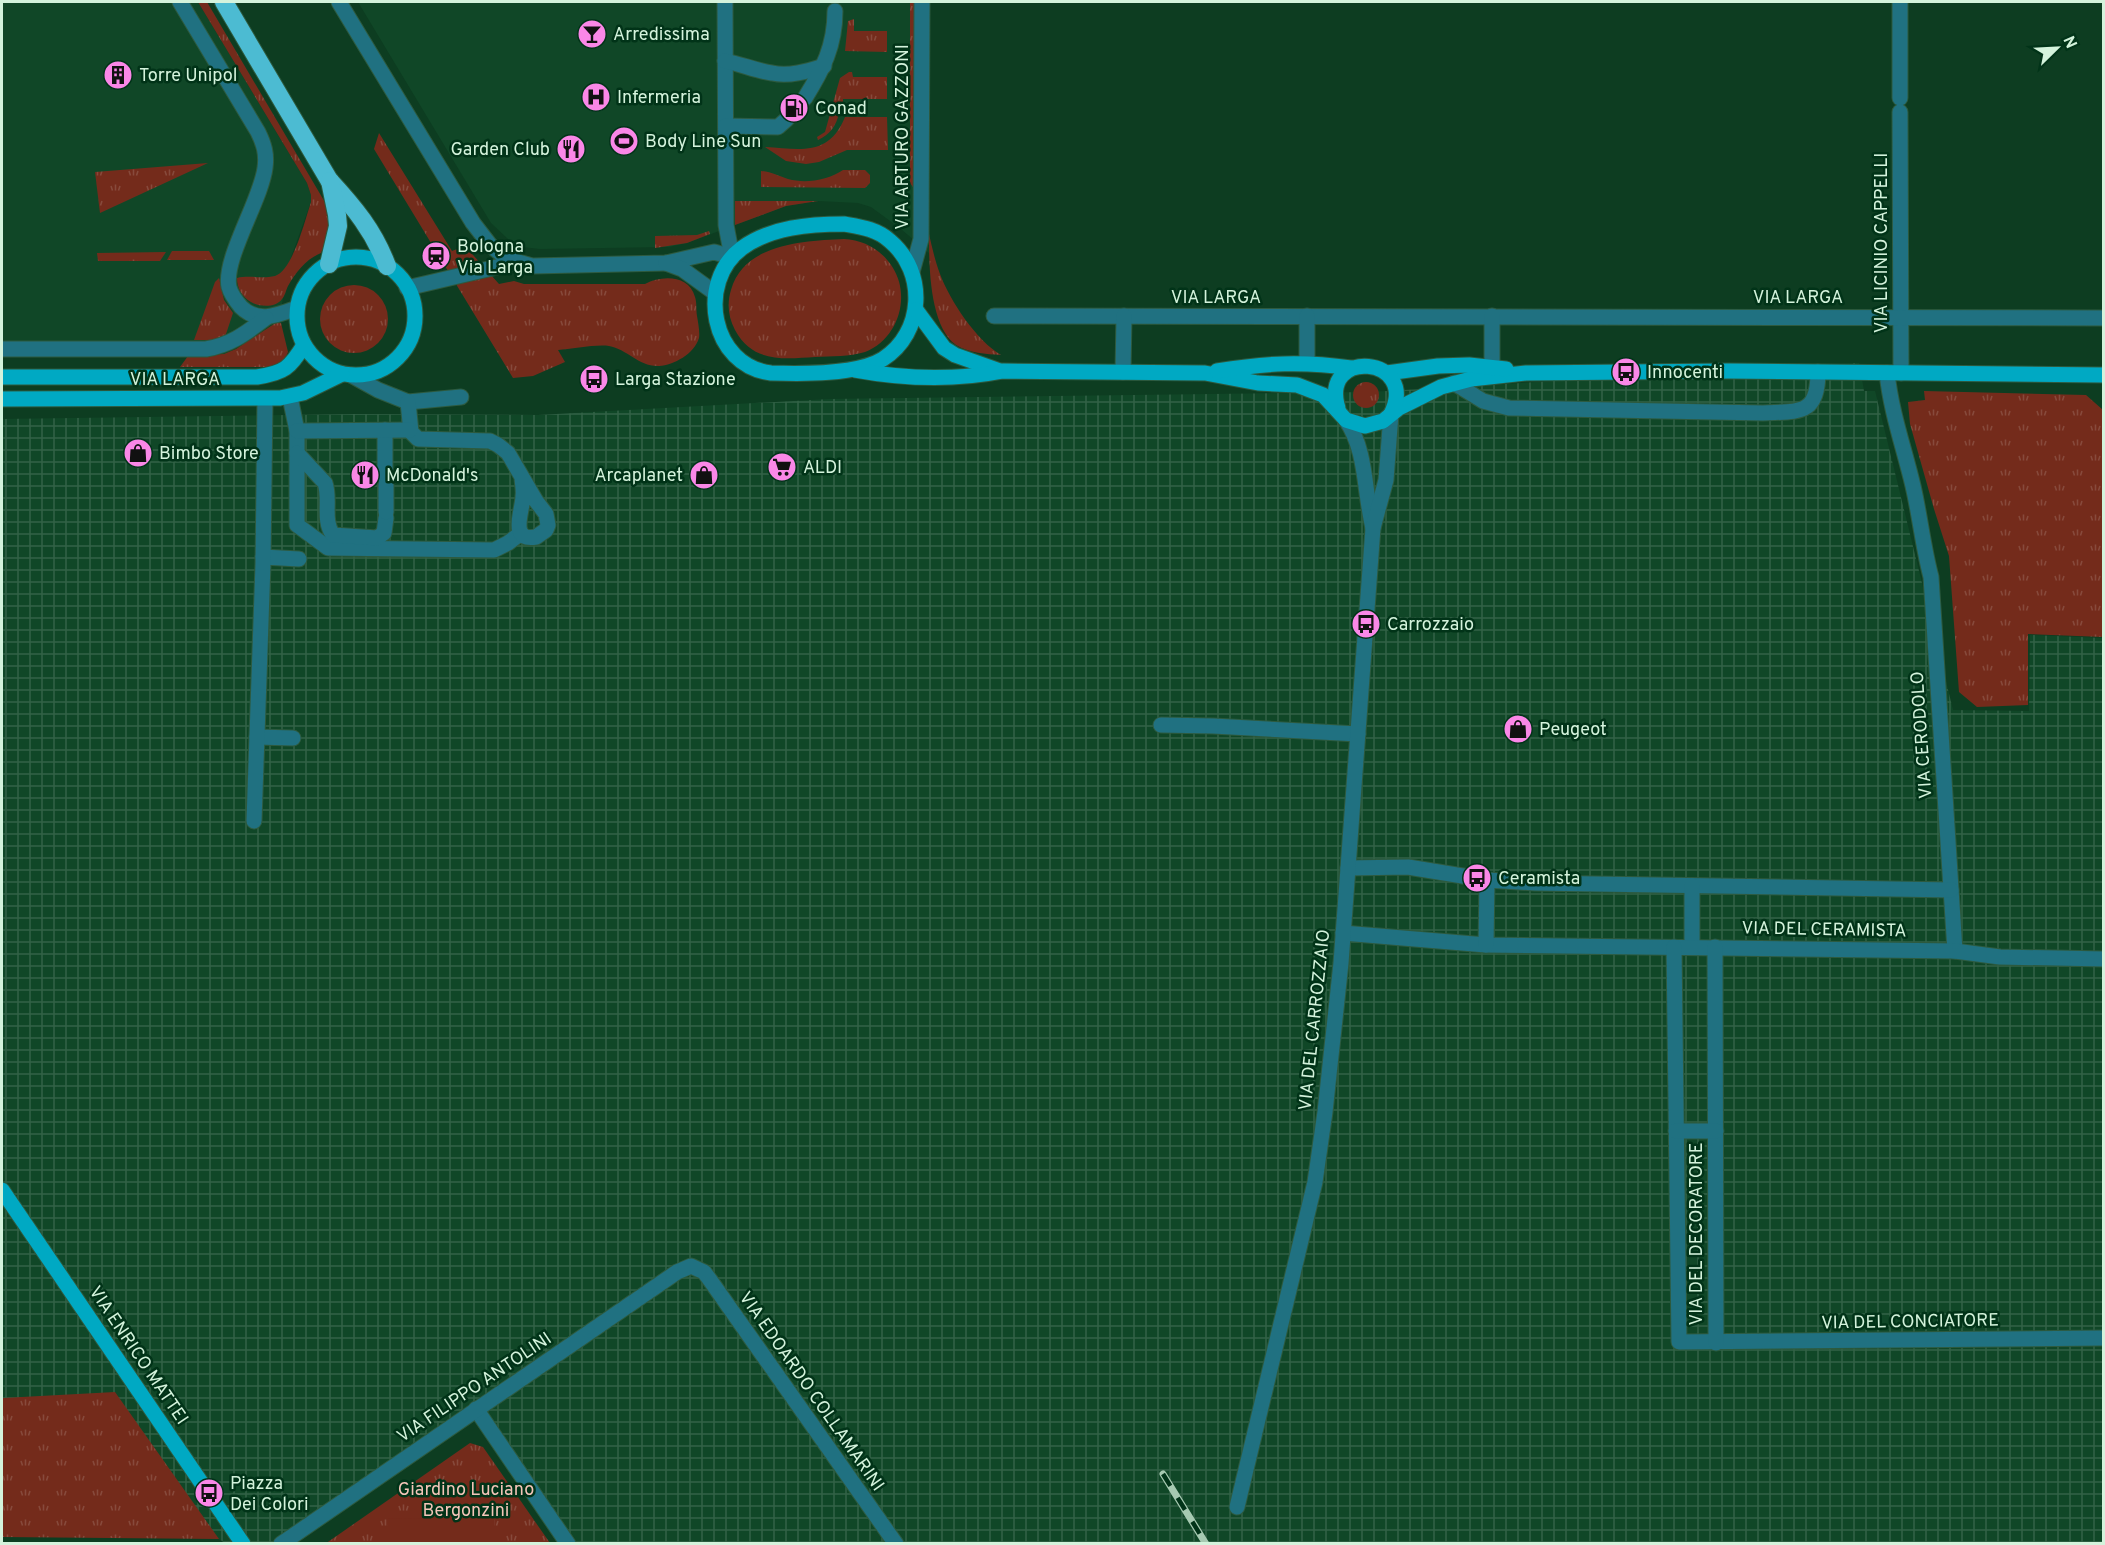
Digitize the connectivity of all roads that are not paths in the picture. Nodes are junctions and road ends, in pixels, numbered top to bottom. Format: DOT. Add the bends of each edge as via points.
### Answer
graph roads {
  1 [pos="180,2"];
  2 [pos="224,2"];
  3 [pos="339,2"];
  4 [pos="725,2"];
  5 [pos="922,2"];
  6 [pos="1900,2"];
  7 [pos="835,11"];
  8 [pos="725,60"];
  9 [pos="824,66"];
  10 [pos="805,98"];
  11 [pos="787,119"];
  12 [pos="726,126"];
  13 [pos="329,180"];
  14 [pos="732,257"];
  15 [pos="518,262"];
  16 [pos="666,263"];
  17 [pos="329,264"];
  18 [pos="387,266"];
  19 [pos="912,272"];
  20 [pos="407,288"];
  21 [pos="715,293"];
  22 [pos="297,308"];
  23 [pos="916,310"];
  24 [pos="993,316"];
  25 [pos="1124,316"];
  26 [pos="1307,316"];
  27 [pos="1492,316"];
  28 [pos="1900,316"];
  29 [pos="266,318"];
  30 [pos="2103,318"];
  31 [pos="304,345"];
  32 [pos="2,349"];
  33 [pos="1307,363"];
  34 [pos="1492,367"];
  35 [pos="1351,368"];
  36 [pos="855,370"];
  37 [pos="1003,371"];
  38 [pos="1123,372"];
  39 [pos="1818,372"];
  40 [pos="1205,373"];
  41 [pos="1387,373"];
  42 [pos="1526,373"];
  43 [pos="1894,373"];
  44 [pos="346,374"];
  45 [pos="2103,375"];
  46 [pos="2,377"];
  47 [pos="1454,383"];
  48 [pos="290,397"];
  49 [pos="461,397"];
  50 [pos="2,399"];
  51 [pos="265,399"];
  52 [pos="408,402"];
  53 [pos="1342,414"];
  54 [pos="1390,414"];
  55 [pos="385,430"];
  56 [pos="410,430"];
  57 [pos="297,431"];
  58 [pos="297,453"];
  59 [pos="522,477"];
  60 [pos="1373,528"];
  61 [pos="521,533"];
  62 [pos="263,556"];
  63 [pos="299,558"];
  64 [pos="1161,725"];
  65 [pos="1358,734"];
  66 [pos="257,737"];
  67 [pos="293,738"];
  68 [pos="254,821"];
  69 [pos="1348,868"];
  70 [pos="1487,880"];
  71 [pos="1692,886"];
  72 [pos="1951,890"];
  73 [pos="1343,933"];
  74 [pos="1486,945"];
  75 [pos="1674,947"];
  76 [pos="1692,947"];
  77 [pos="1715,947"];
  78 [pos="1955,951"];
  79 [pos="2103,958"];
  80 [pos="1677,1131"];
  81 [pos="1716,1131"];
  82 [pos="2,1190"];
  83 [pos="691,1266"];
  84 [pos="2103,1338"];
  85 [pos="1716,1343"];
  86 [pos="476,1409"];
  87 [pos="1237,1507"];
  88 [pos="243,1544"];
  89 [pos="281,1544"];
  90 [pos="568,1544"];
  91 [pos="896,1544"];
  1 -- 29 [label="street" via="265,147 265,171 228,278 237,302 252,315"];
  2 -- 13 [label="highway"];
  3 -- 15 [label="street" via="477,229 500,253"];
  4 -- 8 [label="street"];
  5 -- 19 [label="street, VIA ARTURO GAZZONI" via="921,239"];
  6 -- 28 [label="street, VIA LICINIO CAPPELLI"];
  7 -- 9 [label="street" via="835,31"];
  8 -- 9 [label="street" via="773,74 799,73"];
  8 -- 12 [label="street"];
  9 -- 10 [label="street"];
  11 -- 12 [label="street" via="778,127"];
  12 -- 14 [label="street" via="726,225"];
  13 -- 17 [label="highway" via="338,215"];
  13 -- 18 [label="highway" via="366,224"];
  14 -- 16 [label="street" via="714,252"];
  14 -- 19 [label="main road" via="750,243 794,228 844,224 864,227 890,241"];
  14 -- 21 [label="main road"];
  15 -- 16 [label="street" via="549,267"];
  15 -- 20 [label="street"];
  16 -- 21 [label="street" via="682,269"];
  17 -- 18 [label="main road" via="358,258"];
  17 -- 22 [label="main road" via="308,282"];
  18 -- 20 [label="main road"];
  19 -- 23 [label="main road"];
  20 -- 44 [label="main road" via="414,327 400,355 370,373"];
  21 -- 36 [label="main road" via="714,312 730,348 762,372"];
  22 -- 29 [label="street"];
  22 -- 31 [label="main road"];
  23 -- 36 [label="main road" via="898,346 883,359"];
  23 -- 37 [label="main road" via="944,348 955,356"];
  24 -- 25 [label="street, VIA LARGA"];
  25 -- 26 [label="street, VIA LARGA"];
  25 -- 38 [label="street"];
  26 -- 27 [label="street, VIA LARGA"];
  26 -- 33 [label="street"];
  27 -- 28 [label="street, VIA LARGA"];
  27 -- 34 [label="street"];
  28 -- 30 [label="street, VIA LARGA"];
  28 -- 43 [label="street, VIA LICINIO CAPPELLI"];
  29 -- 32 [label="street" via="233,342 206,349"];
  31 -- 44 [label="main road" via="320,363"];
  31 -- 46 [label="main road, VIA LARGA" via="285,370 257,377"];
  33 -- 35 [label="main road"];
  33 -- 40 [label="main road" via="1263,364"];
  34 -- 41 [label="main road" via="1438,366"];
  34 -- 42 [label="main road"];
  35 -- 41 [label="main road" via="1373,366"];
  35 -- 53 [label="main road" via="1338,381 1335,399"];
  36 -- 37 [label="main road" via="890,377 944,378"];
  37 -- 38 [label="main road"];
  38 -- 40 [label="main road"];
  39 -- 42 [label="main road"];
  39 -- 43 [label="main road"];
  39 -- 47 [label="street" via="1811,404 1794,411 1763,413 1509,408 1483,401"];
  40 -- 53 [label="main road" via="1258,383 1297,385 1323,395"];
  41 -- 54 [label="main road" via="1396,388 1395,406"];
  42 -- 47 [label="main road"];
  43 -- 45 [label="main road"];
  43 -- 72 [label="street, VIA CERODOLO" via="1890,398 1931,577"];
  44 -- 48 [label="main road, VIA LARGA"];
  44 -- 52 [label="street"];
  47 -- 54 [label="main road" via="1424,394"];
  48 -- 51 [label="main road, VIA LARGA"];
  48 -- 57 [label="street"];
  49 -- 52 [label="street"];
  50 -- 51 [label="main road, VIA LARGA"];
  51 -- 62 [label="street"];
  52 -- 56 [label="street"];
  53 -- 54 [label="main road" via="1365,426 1383,421"];
  53 -- 60 [label="street, VIA DEL CARROZZAIO" via="1359,445"];
  54 -- 60 [label="street, VIA DEL CARROZZAIO" via="1386,480"];
  55 -- 56 [label="street"];
  55 -- 57 [label="street"];
  55 -- 58 [label="street" via="386,515 384,533 377,538 333,535 327,517 325,483"];
  56 -- 59 [label="street" via="418,439 490,441 508,453"];
  57 -- 58 [label="street"];
  58 -- 61 [label="street" via="297,525 328,548 494,550"];
  59 -- 61 [label="street"];
  59 -- 61 [label="street" via="546,514 548,525 536,537"];
  60 -- 65 [label="street, VIA DEL CARROZZAIO"];
  62 -- 63 [label="street"];
  62 -- 66 [label="street"];
  64 -- 65 [label="street"];
  65 -- 69 [label="street, VIA DEL CARROZZAIO"];
  66 -- 67 [label="street"];
  66 -- 68 [label="street"];
  69 -- 70 [label="street" via="1408,867"];
  69 -- 73 [label="street, VIA DEL CARROZZAIO"];
  70 -- 71 [label="street"];
  70 -- 74 [label="street"];
  71 -- 72 [label="street"];
  71 -- 76 [label="street"];
  72 -- 78 [label="street, VIA CERODOLO"];
  73 -- 74 [label="street, VIA DEL CERAMISTA"];
  73 -- 87 [label="street, VIA DEL CARROZZAIO" via="1315,1182"];
  74 -- 75 [label="street, VIA DEL CERAMISTA"];
  75 -- 76 [label="street, VIA DEL CERAMISTA"];
  75 -- 80 [label="street, VIA DEL DECORATORE"];
  76 -- 77 [label="street, VIA DEL CERAMISTA"];
  77 -- 78 [label="street, VIA DEL CERAMISTA"];
  77 -- 81 [label="street, VIA DEL DECORATORE"];
  78 -- 79 [label="street" via="2000,957"];
  80 -- 81 [label="street, VIA DEL DECORATORE"];
  80 -- 85 [label="street, VIA DEL DECORATORE" via="1679,1342"];
  81 -- 85 [label="street, VIA DEL DECORATORE"];
  82 -- 88 [label="main road, VIA ENRICO MATTEI"];
  83 -- 86 [label="street, VIA FILIPPO ANTOLINI"];
  83 -- 91 [label="street, VIA EDOARDO COLLAMARINI" via="711,1280"];
  84 -- 85 [label="street, VIA DEL CONCIATORE"];
  86 -- 89 [label="street, VIA FILIPPO ANTOLINI"];
  86 -- 90 [label="street"];
}
